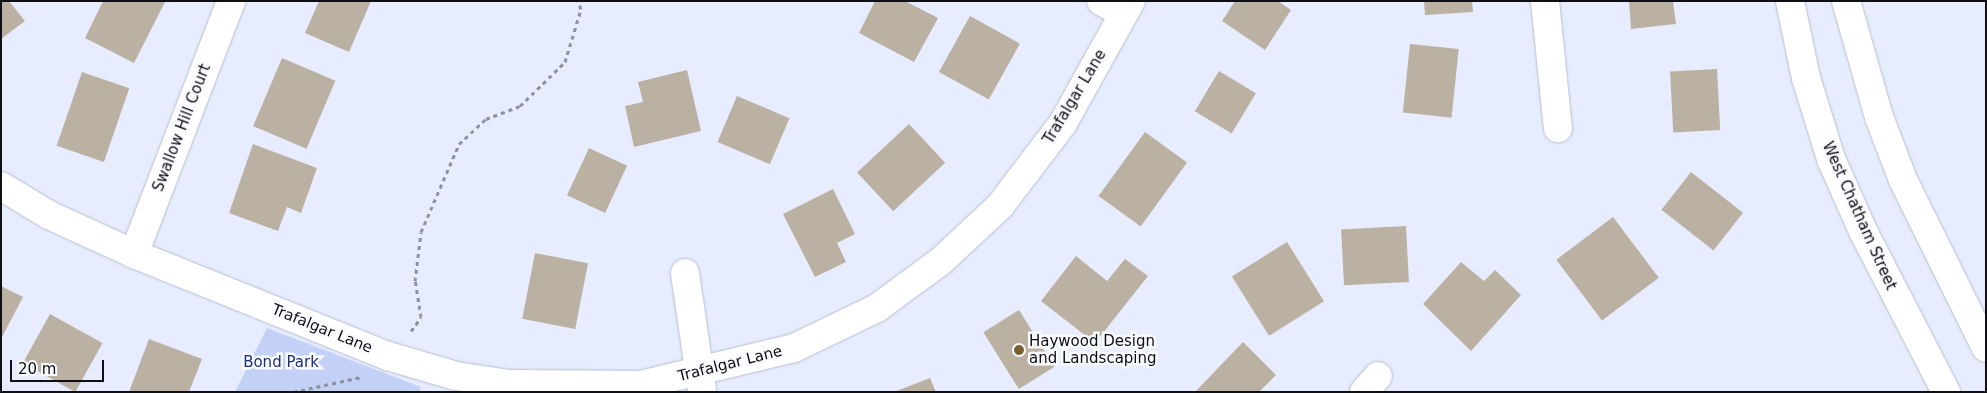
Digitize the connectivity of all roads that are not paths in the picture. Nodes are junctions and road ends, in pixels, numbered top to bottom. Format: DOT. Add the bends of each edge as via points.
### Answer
graph roads {
  1 [pos="231,1"];
  2 [pos="1545,1"];
  3 [pos="1790,1"];
  4 [pos="1846,1"];
  5 [pos="1119,5"];
  6 [pos="1558,128"];
  7 [pos="1,186"];
  8 [pos="134,254"];
  9 [pos="685,273"];
  10 [pos="1986,348"];
  11 [pos="700,382"];
  12 [pos="1946,392"];
  1 -- 8 [label="street, Swallow Hill Court"];
  2 -- 6 [label="street"];
  3 -- 12 [label="street, West Chatham Street" via="1806,78 1831,159 1868,241"];
  4 -- 10 [label="street" via="1879,117 1903,180"];
  5 -- 11 [label="street, Trafalgar Lane" via="1063,122 1000,206 941,261 877,308 838,330"];
  7 -- 8 [label="street, Trafalgar Lane" via="49,216"];
  8 -- 11 [label="street, Trafalgar Lane" via="388,356 456,376 509,384 604,388"];
  9 -- 11 [label="street"];
}
